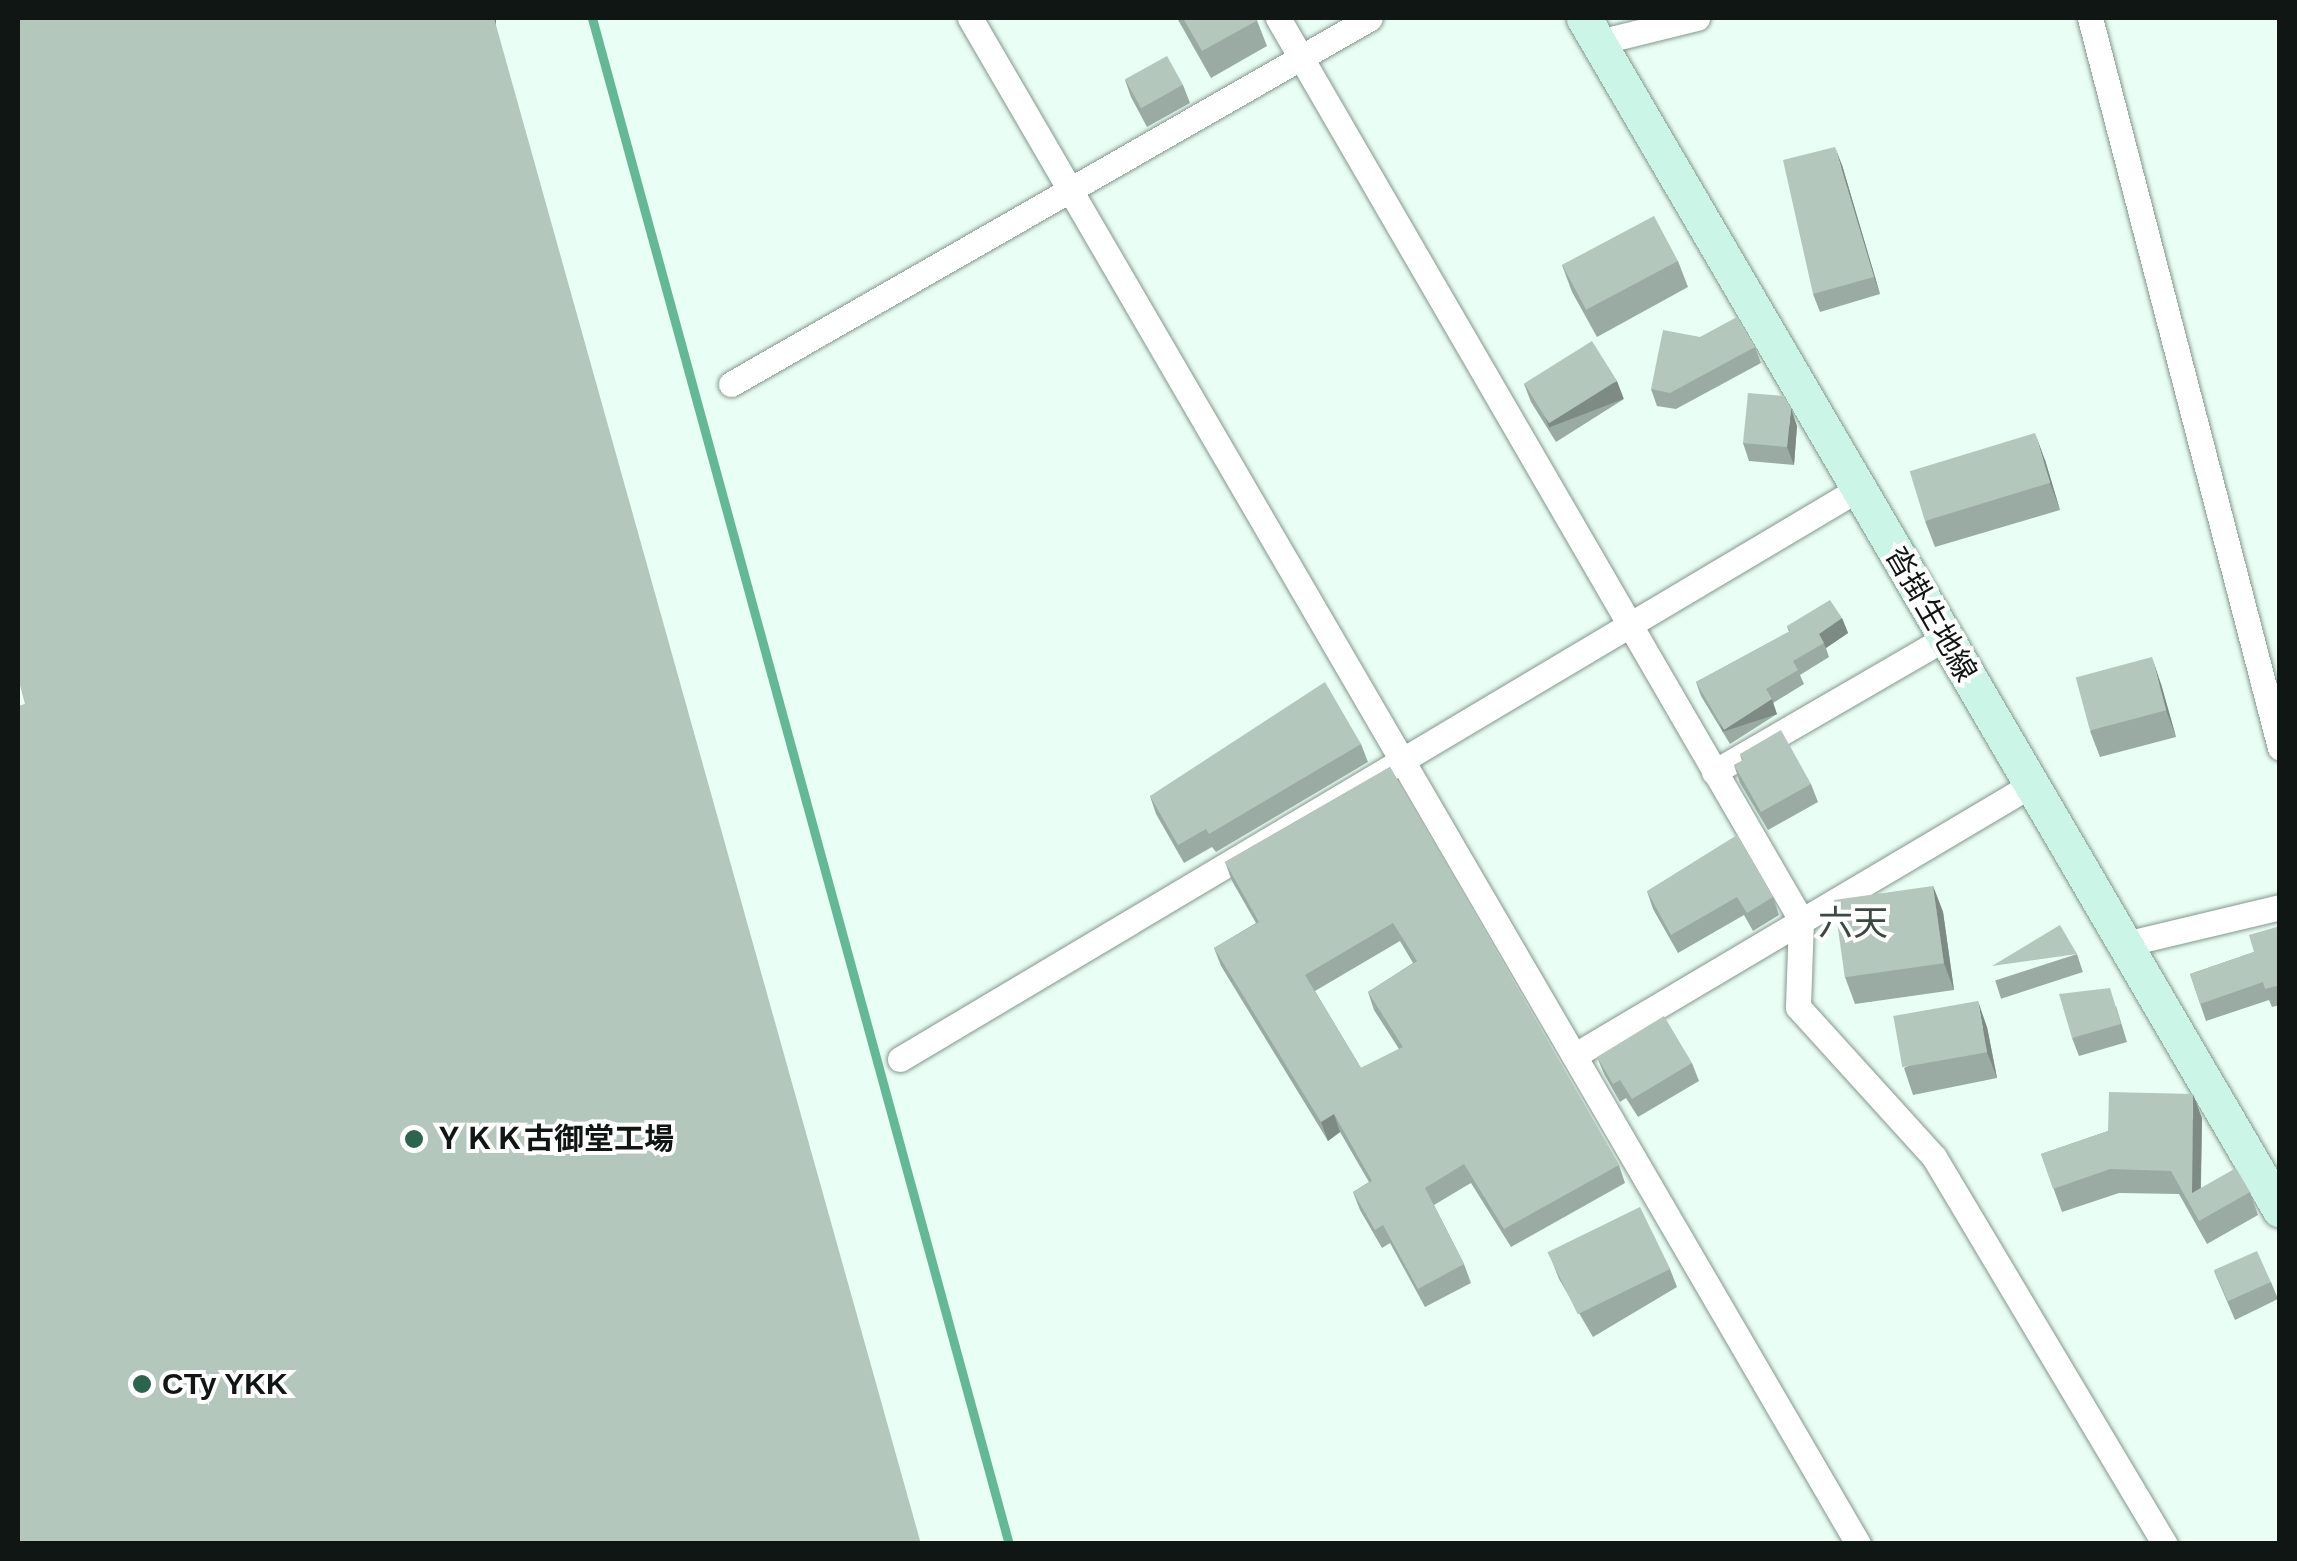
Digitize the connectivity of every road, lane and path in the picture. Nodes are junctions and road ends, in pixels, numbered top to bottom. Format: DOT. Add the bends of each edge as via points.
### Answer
graph roads {
  1 [pos="970,18"];
  2 [pos="1278,18"];
  3 [pos="1370,18"];
  4 [pos="1697,18"];
  5 [pos="2090,18"];
  6 [pos="1591,30"];
  7 [pos="1301,58"];
  8 [pos="1071,190"];
  9 [pos="731,384"];
  10 [pos="1858,490"];
  11 [pos="1628,624"];
  12 [pos="1945,638"];
  13 [pos="2280,748"];
  14 [pos="1398,758"];
  15 [pos="1714,772"];
  16 [pos="2031,785"];
  17 [pos="2280,907"];
  18 [pos="1801,920"];
  19 [pos="2125,944"];
  20 [pos="1578,1054"];
  21 [pos="900,1059"];
  22 [pos="2280,1210"];
  23 [pos="1858,1544"];
  24 [pos="2165,1544"];
  1 -- 8 [label="street"];
  2 -- 7 [label="street"];
  3 -- 7 [label="street"];
  4 -- 6 [label="street"];
  5 -- 13 [label="street"];
  6 -- 10 [label="main road, 沓掛生地線"];
  7 -- 8 [label="street"];
  7 -- 11 [label="street"];
  8 -- 9 [label="street"];
  8 -- 14 [label="street"];
  10 -- 11 [label="street"];
  10 -- 12 [label="main road, 沓掛生地線"];
  11 -- 14 [label="street"];
  11 -- 15 [label="street"];
  12 -- 15 [label="street"];
  12 -- 16 [label="main road, 沓掛生地線"];
  14 -- 20 [label="street"];
  14 -- 21 [label="street"];
  15 -- 18 [label="street"];
  16 -- 18 [label="street"];
  16 -- 19 [label="main road, 沓掛生地線"];
  17 -- 19 [label="street"];
  18 -- 20 [label="street"];
  18 -- 24 [label="street" via="1798,1007 1934,1157"];
  19 -- 22 [label="main road, 沓掛生地線"];
  20 -- 23 [label="street"];
}
